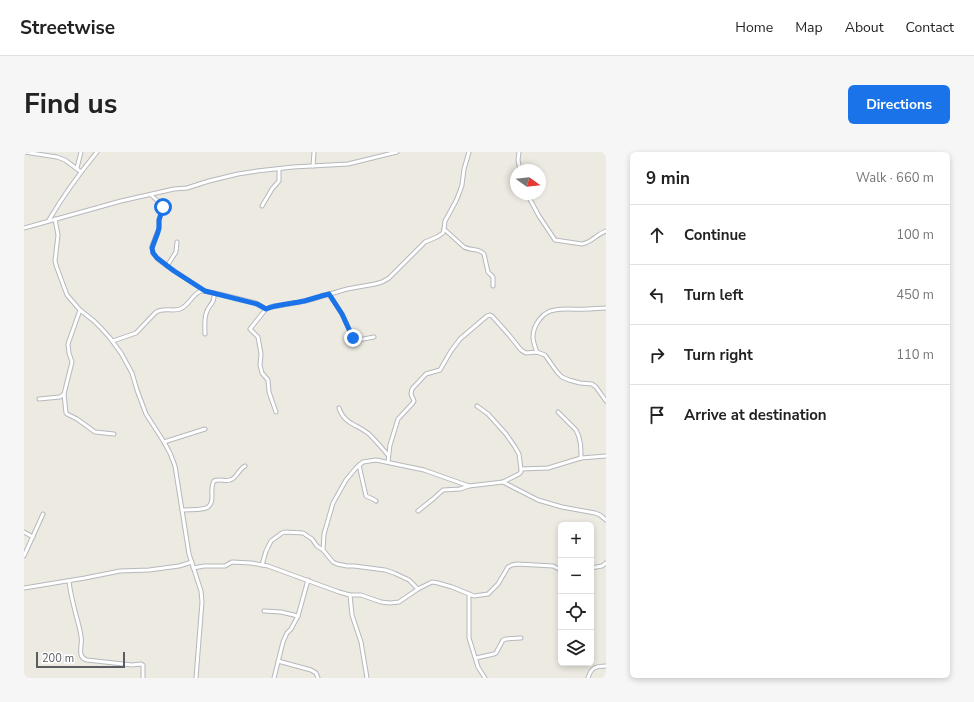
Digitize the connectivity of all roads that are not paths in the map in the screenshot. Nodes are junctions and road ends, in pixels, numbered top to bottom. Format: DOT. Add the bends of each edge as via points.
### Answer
graph roads {
  1 [pos="24,152"];
  2 [pos="81,152"];
  3 [pos="96,152"];
  4 [pos="314,152"];
  5 [pos="397,152"];
  6 [pos="469,152"];
  7 [pos="519,152"];
  8 [pos="519,164"];
  9 [pos="313,166"];
  10 [pos="77,168"];
  11 [pos="279,169"];
  12 [pos="81,172"];
  13 [pos="151,195"];
  14 [pos="530,200"];
  15 [pos="262,206"];
  16 [pos="55,219"];
  17 [pos="49,220"];
  18 [pos="24,228"];
  19 [pos="444,229"];
  20 [pos="606,231"];
  21 [pos="177,242"];
  22 [pos="167,266"];
  23 [pos="493,286"];
  24 [pos="205,291"];
  25 [pos="214,293"];
  26 [pos="329,294"];
  27 [pos="606,308"];
  28 [pos="266,309"];
  29 [pos="80,310"];
  30 [pos="205,334"];
  31 [pos="374,337"];
  32 [pos="112,341"];
  33 [pos="537,352"];
  34 [pos="64,394"];
  35 [pos="40,399"];
  36 [pos="606,400"];
  37 [pos="477,406"];
  38 [pos="338,408"];
  39 [pos="276,412"];
  40 [pos="558,412"];
  41 [pos="205,429"];
  42 [pos="114,434"];
  43 [pos="164,442"];
  44 [pos="389,455"];
  45 [pos="606,456"];
  46 [pos="581,458"];
  47 [pos="388,462"];
  48 [pos="245,466"];
  49 [pos="359,466"];
  50 [pos="521,469"];
  51 [pos="504,482"];
  52 [pos="468,486"];
  53 [pos="376,501"];
  54 [pos="182,510"];
  55 [pos="418,511"];
  56 [pos="43,514"];
  57 [pos="606,520"];
  58 [pos="24,532"];
  59 [pos="33,538"];
  60 [pos="323,550"];
  61 [pos="24,556"];
  62 [pos="192,562"];
  63 [pos="606,563"];
  64 [pos="262,565"];
  65 [pos="594,567"];
  66 [pos="193,568"];
  67 [pos="558,568"];
  68 [pos="308,580"];
  69 [pos="69,581"];
  70 [pos="24,588"];
  71 [pos="418,588"];
  72 [pos="469,594"];
  73 [pos="350,595"];
  74 [pos="264,611"];
  75 [pos="298,616"];
  76 [pos="522,638"];
  77 [pos="476,658"];
  78 [pos="278,661"];
  79 [pos="606,666"];
  80 [pos="143,678"];
  81 [pos="196,678"];
  82 [pos="274,678"];
  83 [pos="318,678"];
  84 [pos="367,678"];
  85 [pos="484,678"];
  86 [pos="588,678"];
  1 -- 10 [label="street" via="58,157"];
  2 -- 10 [label="street"];
  3 -- 12 [label="street"];
  4 -- 9 [label="street"];
  5 -- 9 [label="street" via="355,163"];
  6 -- 19 [label="street" via="462,185 445,221"];
  7 -- 8 [label="street"];
  9 -- 11 [label="street"];
  10 -- 12 [label="street"];
  11 -- 13 [label="street" via="238,174"];
  11 -- 15 [label="street" via="279,181"];
  12 -- 17 [label="street"];
  13 -- 16 [label="street"];
  13 -- 22 [label="street" via="163,207 152,248 153,253"];
  14 -- 20 [label="street" via="555,240 585,244"];
  16 -- 17 [label="street"];
  16 -- 29 [label="street" via="58,235 55,256 57,268 67,295"];
  17 -- 18 [label="street"];
  19 -- 23 [label="street" via="464,247 483,252 488,272 493,277"];
  19 -- 26 [label="street" via="440,235 421,246 382,282"];
  21 -- 22 [label="street" via="176,252"];
  22 -- 24 [label="street"];
  24 -- 25 [label="street"];
  24 -- 32 [label="street" via="199,292 181,309 159,310 136,333"];
  25 -- 28 [label="street" via="257,304"];
  25 -- 30 [label="street" via="214,302 206,314"];
  26 -- 28 [label="street"];
  26 -- 31 [label="street" via="353,338 358,340"];
  27 -- 33 [label="street" via="554,310 546,313 534,331"];
  28 -- 39 [label="street" via="250,329 258,337 260,365 268,380"];
  29 -- 32 [label="street"];
  29 -- 34 [label="street" via="68,344 72,362"];
  32 -- 43 [label="street" via="132,373 146,414"];
  33 -- 36 [label="street" via="546,355 562,377 574,382 592,384"];
  33 -- 44 [label="street" via="526,353 521,350 492,316 488,316 460,339 439,370 426,374 412,388 414,401 398,419"];
  34 -- 35 [label="street" via="60,397"];
  34 -- 42 [label="street" via="67,414 95,432"];
  37 -- 50 [label="street" via="506,434 519,454"];
  38 -- 44 [label="street" via="344,418 362,428"];
  40 -- 46 [label="street" via="578,433"];
  41 -- 43 [label="street"];
  43 -- 54 [label="street" via="175,466"];
  44 -- 47 [label="street"];
  45 -- 46 [label="street"];
  46 -- 50 [label="street" via="553,467"];
  47 -- 49 [label="street" via="370,460 362,462"];
  47 -- 52 [label="street" via="424,470"];
  48 -- 54 [label="street" via="233,480 219,480 212,484 212,500 208,508"];
  49 -- 53 [label="street" via="365,494"];
  49 -- 60 [label="street" via="346,480 334,503 324,534"];
  50 -- 51 [label="street" via="519,474"];
  51 -- 52 [label="street"];
  51 -- 57 [label="street" via="538,500 595,513"];
  52 -- 55 [label="street" via="443,490"];
  54 -- 62 [label="street"];
  56 -- 59 [label="street"];
  58 -- 59 [label="street"];
  59 -- 61 [label="street"];
  60 -- 64 [label="street" via="306,535 285,532 271,541"];
  60 -- 71 [label="street" via="337,564 394,572"];
  62 -- 66 [label="street"];
  62 -- 69 [label="street" via="160,569 120,571"];
  63 -- 65 [label="street"];
  64 -- 66 [label="street" via="232,562 225,566"];
  64 -- 68 [label="street"];
  66 -- 81 [label="street" via="202,602"];
  67 -- 72 [label="street" via="522,563 512,565 488,594"];
  68 -- 73 [label="street"];
  68 -- 75 [label="street"];
  69 -- 70 [label="street"];
  69 -- 80 [label="street" via="82,637 81,657 87,660 141,664"];
  71 -- 72 [label="street" via="432,582"];
  71 -- 73 [label="street" via="396,603"];
  72 -- 77 [label="street" via="469,638"];
  73 -- 84 [label="street" via="352,615 361,642"];
  74 -- 75 [label="street"];
  75 -- 78 [label="street" via="285,637"];
  76 -- 77 [label="street" via="506,638 496,653"];
  77 -- 85 [label="street"];
  78 -- 82 [label="street"];
  78 -- 83 [label="street" via="311,670"];
  79 -- 86 [label="street" via="595,667"];
}
